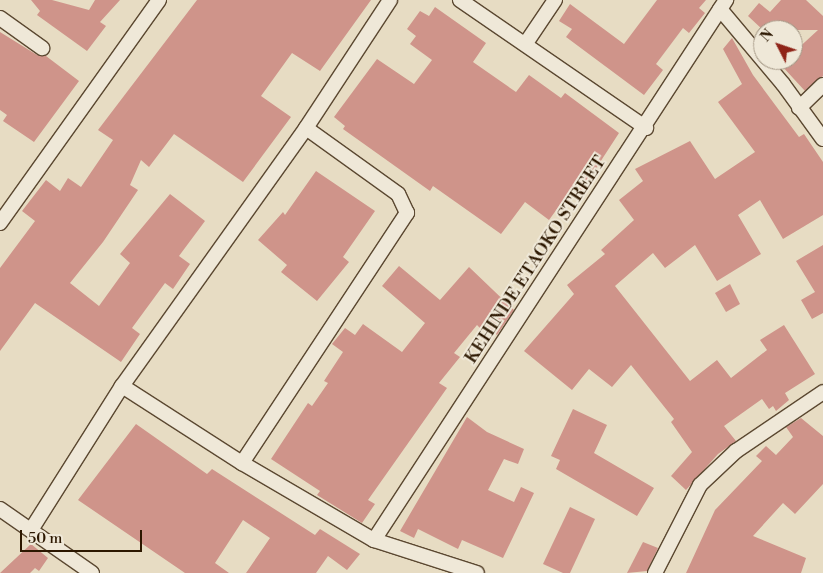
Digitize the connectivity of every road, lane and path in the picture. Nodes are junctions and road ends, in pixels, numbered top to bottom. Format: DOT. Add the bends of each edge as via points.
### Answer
graph roads {
  1 [pos="159,0"];
  2 [pos="390,0"];
  3 [pos="460,0"];
  4 [pos="555,0"];
  5 [pos="723,5"];
  6 [pos="0,18"];
  7 [pos="526,44"];
  8 [pos="42,48"];
  9 [pos="823,85"];
  10 [pos="800,108"];
  11 [pos="306,128"];
  12 [pos="646,128"];
  13 [pos="823,139"];
  14 [pos="0,223"];
  15 [pos="122,386"];
  16 [pos="823,392"];
  17 [pos="242,463"];
  18 [pos="0,509"];
  19 [pos="31,530"];
  20 [pos="374,540"];
  21 [pos="92,573"];
  22 [pos="476,573"];
  23 [pos="655,573"];
  1 -- 14 [label="street"];
  2 -- 11 [label="street"];
  3 -- 7 [label="street"];
  4 -- 7 [label="street"];
  5 -- 10 [label="street"];
  5 -- 12 [label="street, KEHINDE ETAOKO STREET"];
  6 -- 8 [label="street"];
  7 -- 12 [label="street"];
  9 -- 10 [label="street"];
  10 -- 13 [label="street"];
  11 -- 15 [label="street"];
  11 -- 17 [label="street" via="398,194 407,212"];
  12 -- 20 [label="street, KEHINDE ETAOKO STREET"];
  15 -- 17 [label="street"];
  15 -- 19 [label="street"];
  16 -- 23 [label="street" via="736,451 700,485"];
  17 -- 20 [label="street"];
  18 -- 19 [label="street"];
  19 -- 21 [label="street"];
  20 -- 22 [label="street"];
}
